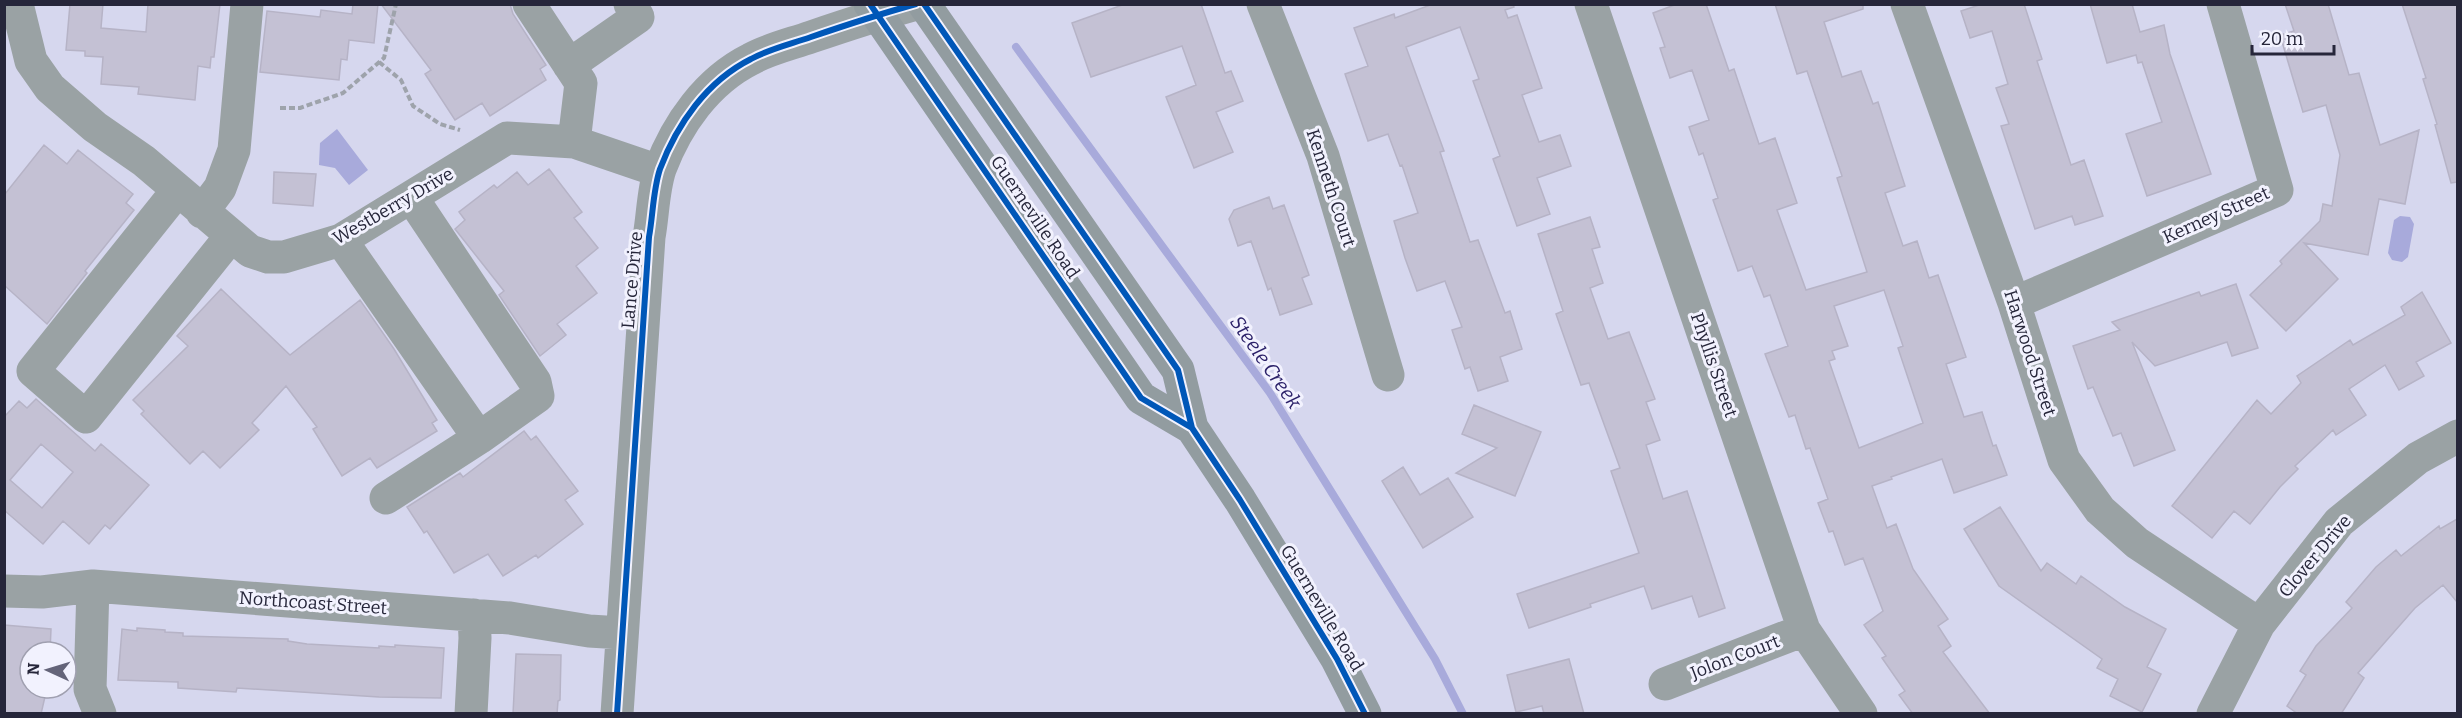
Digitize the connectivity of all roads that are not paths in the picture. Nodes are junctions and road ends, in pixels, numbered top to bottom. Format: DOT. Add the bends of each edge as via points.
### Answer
graph roads {
  1 [pos="17,4"];
  2 [pos="247,4"];
  3 [pos="529,4"];
  4 [pos="630,4"];
  5 [pos="915,4"];
  6 [pos="924,4"];
  7 [pos="1263,4"];
  8 [pos="1591,4"];
  9 [pos="1907,4"];
  10 [pos="2223,4"];
  11 [pos="874,9"];
  12 [pos="569,65"];
  13 [pos="574,142"];
  14 [pos="659,171"];
  15 [pos="177,191"];
  16 [pos="412,198"];
  17 [pos="202,212"];
  18 [pos="231,236"];
  19 [pos="341,240"];
  20 [pos="2014,303"];
  21 [pos="1388,375"];
  22 [pos="1192,428"];
  23 [pos="2457,436"];
  24 [pos="479,438"];
  25 [pos="386,498"];
  26 [pos="93,586"];
  27 [pos="4,591"];
  28 [pos="474,615"];
  29 [pos="2259,624"];
  30 [pos="1804,630"];
  31 [pos="621,633"];
  32 [pos="1665,684"];
  33 [pos="100,714"];
  34 [pos="471,714"];
  35 [pos="617,714"];
  36 [pos="1365,714"];
  37 [pos="1861,714"];
  38 [pos="2213,714"];
  1 -- 15 [label="street, Westberry Drive" via="31,61 50,88"];
  2 -- 17 [label="street" via="234,150 220,188"];
  3 -- 12 [label="street"];
  4 -- 12 [label="street" via="638,17"];
  5 -- 11 [label="street, Lance Drive"];
  6 -- 22 [label="main road, Guerneville Road" via="1178,370"];
  7 -- 21 [label="street, Kenneth Court" via="1323,156"];
  8 -- 30 [label="street, Phyllis Street"];
  9 -- 20 [label="street, Harwood Street"];
  10 -- 20 [label="street, Kerney Street" via="2277,190"];
  11 -- 14 [label="street, Lance Drive" via="752,58 729,72 689,112"];
  11 -- 22 [label="main road, Guerneville Road" via="1141,398"];
  12 -- 13 [label="street" via="581,83"];
  13 -- 14 [label="street, Westberry Drive"];
  13 -- 16 [label="street, Westberry Drive" via="507,138"];
  14 -- 31 [label="street, Lance Drive" via="649,237"];
  15 -- 17 [label="street, Westberry Drive"];
  15 -- 18 [label="street" via="33,371 86,417"];
  16 -- 19 [label="street, Westberry Drive"];
  16 -- 24 [label="street" via="536,382 538,396"];
  17 -- 18 [label="street, Westberry Drive"];
  18 -- 19 [label="street, Westberry Drive" via="250,251 268,257 284,257"];
  19 -- 24 [label="street"];
  20 -- 29 [label="street, Harwood Street" via="2064,460 2100,510 2137,543"];
  22 -- 36 [label="main road, Guerneville Road" via="1337,659"];
  23 -- 29 [label="street, Clover Drive" via="2418,458 2339,522"];
  24 -- 25 [label="street"];
  26 -- 27 [label="street, Northcoast Street" via="42,592"];
  26 -- 28 [label="street, Northcoast Street"];
  26 -- 33 [label="street" via="90,689"];
  28 -- 31 [label="street, Northcoast Street"];
  28 -- 34 [label="street"];
  29 -- 38 [label="street, Clover Drive"];
  30 -- 32 [label="street, Jolon Court"];
  30 -- 37 [label="street, Phyllis Street"];
  31 -- 35 [label="street, Lance Drive"];
}
